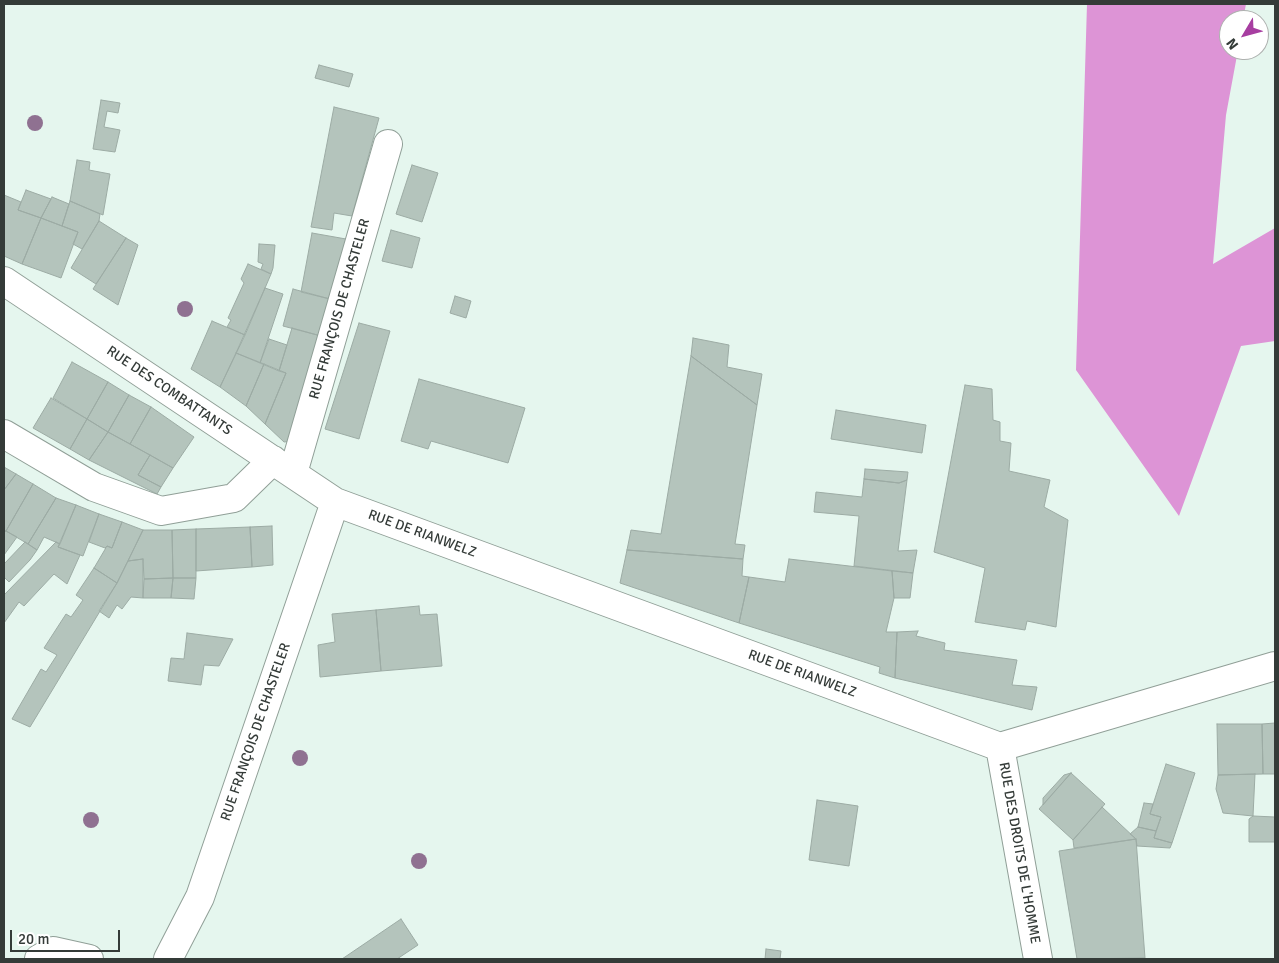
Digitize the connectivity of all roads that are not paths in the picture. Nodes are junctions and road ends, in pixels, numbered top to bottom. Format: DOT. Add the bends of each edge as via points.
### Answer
graph roads {
  1 [pos="388,144"];
  2 [pos="4,281"];
  3 [pos="4,434"];
  4 [pos="283,467"];
  5 [pos="335,502"];
  6 [pos="1275,666"];
  7 [pos="1000,747"];
  8 [pos="39,959"];
  9 [pos="89,959"];
  10 [pos="168,959"];
  11 [pos="1038,959"];
  1 -- 4 [label="street, RUE FRANÇOIS DE CHASTELER"];
  2 -- 4 [label="street, RUE DES COMBATTANTS"];
  3 -- 4 [label="street" via="94,487 161,511 234,498"];
  4 -- 5 [label="street, RUE DES COMBATTANTS"];
  5 -- 7 [label="street, RUE DE RIANWELZ"];
  5 -- 10 [label="street, RUE FRANÇOIS DE CHASTELER" via="200,897"];
  6 -- 7 [label="street"];
  7 -- 11 [label="street, RUE DES DROITS DE L'HOMME"];
  8 -- 9 [label="street" via="53,952"];
}
